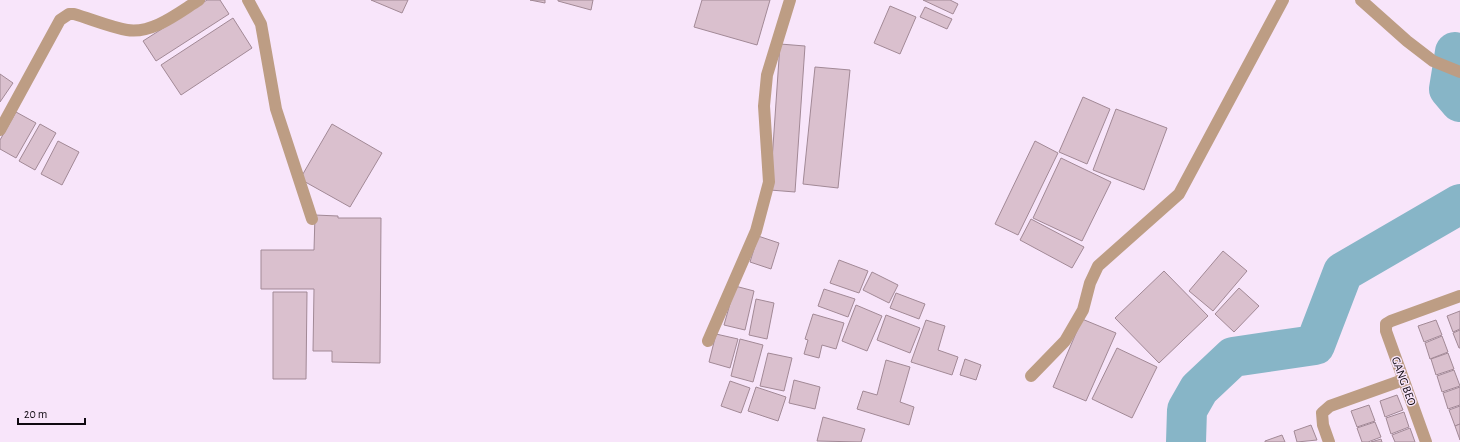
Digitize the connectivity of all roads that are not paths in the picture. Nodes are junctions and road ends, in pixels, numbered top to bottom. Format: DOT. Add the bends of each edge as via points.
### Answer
graph roads {
  1 [pos="199,0"];
  2 [pos="248,0"];
  3 [pos="790,0"];
  4 [pos="1283,0"];
  5 [pos="1361,0"];
  6 [pos="1460,72"];
  7 [pos="0,130"];
  8 [pos="312,218"];
  9 [pos="1460,296"];
  10 [pos="708,341"];
  11 [pos="1031,376"];
  12 [pos="1403,380"];
  13 [pos="1329,442"];
  14 [pos="1426,442"];
  1 -- 7 [label="street" via="145,30 127,30 74,14 66,15 60,20"];
  2 -- 8 [label="street" via="261,24 276,110"];
  3 -- 10 [label="street" via="767,75 764,106 769,182 756,231"];
  4 -- 11 [label="street" via="1179,194 1098,266 1090,283 1083,310 1065,341"];
  5 -- 6 [label="street" via="1433,61"];
  9 -- 12 [label="street, GANG BEO" via="1386,324 1386,331"];
  12 -- 13 [label="street" via="1330,406 1322,413"];
  12 -- 14 [label="street, GANG BEO"];
}
